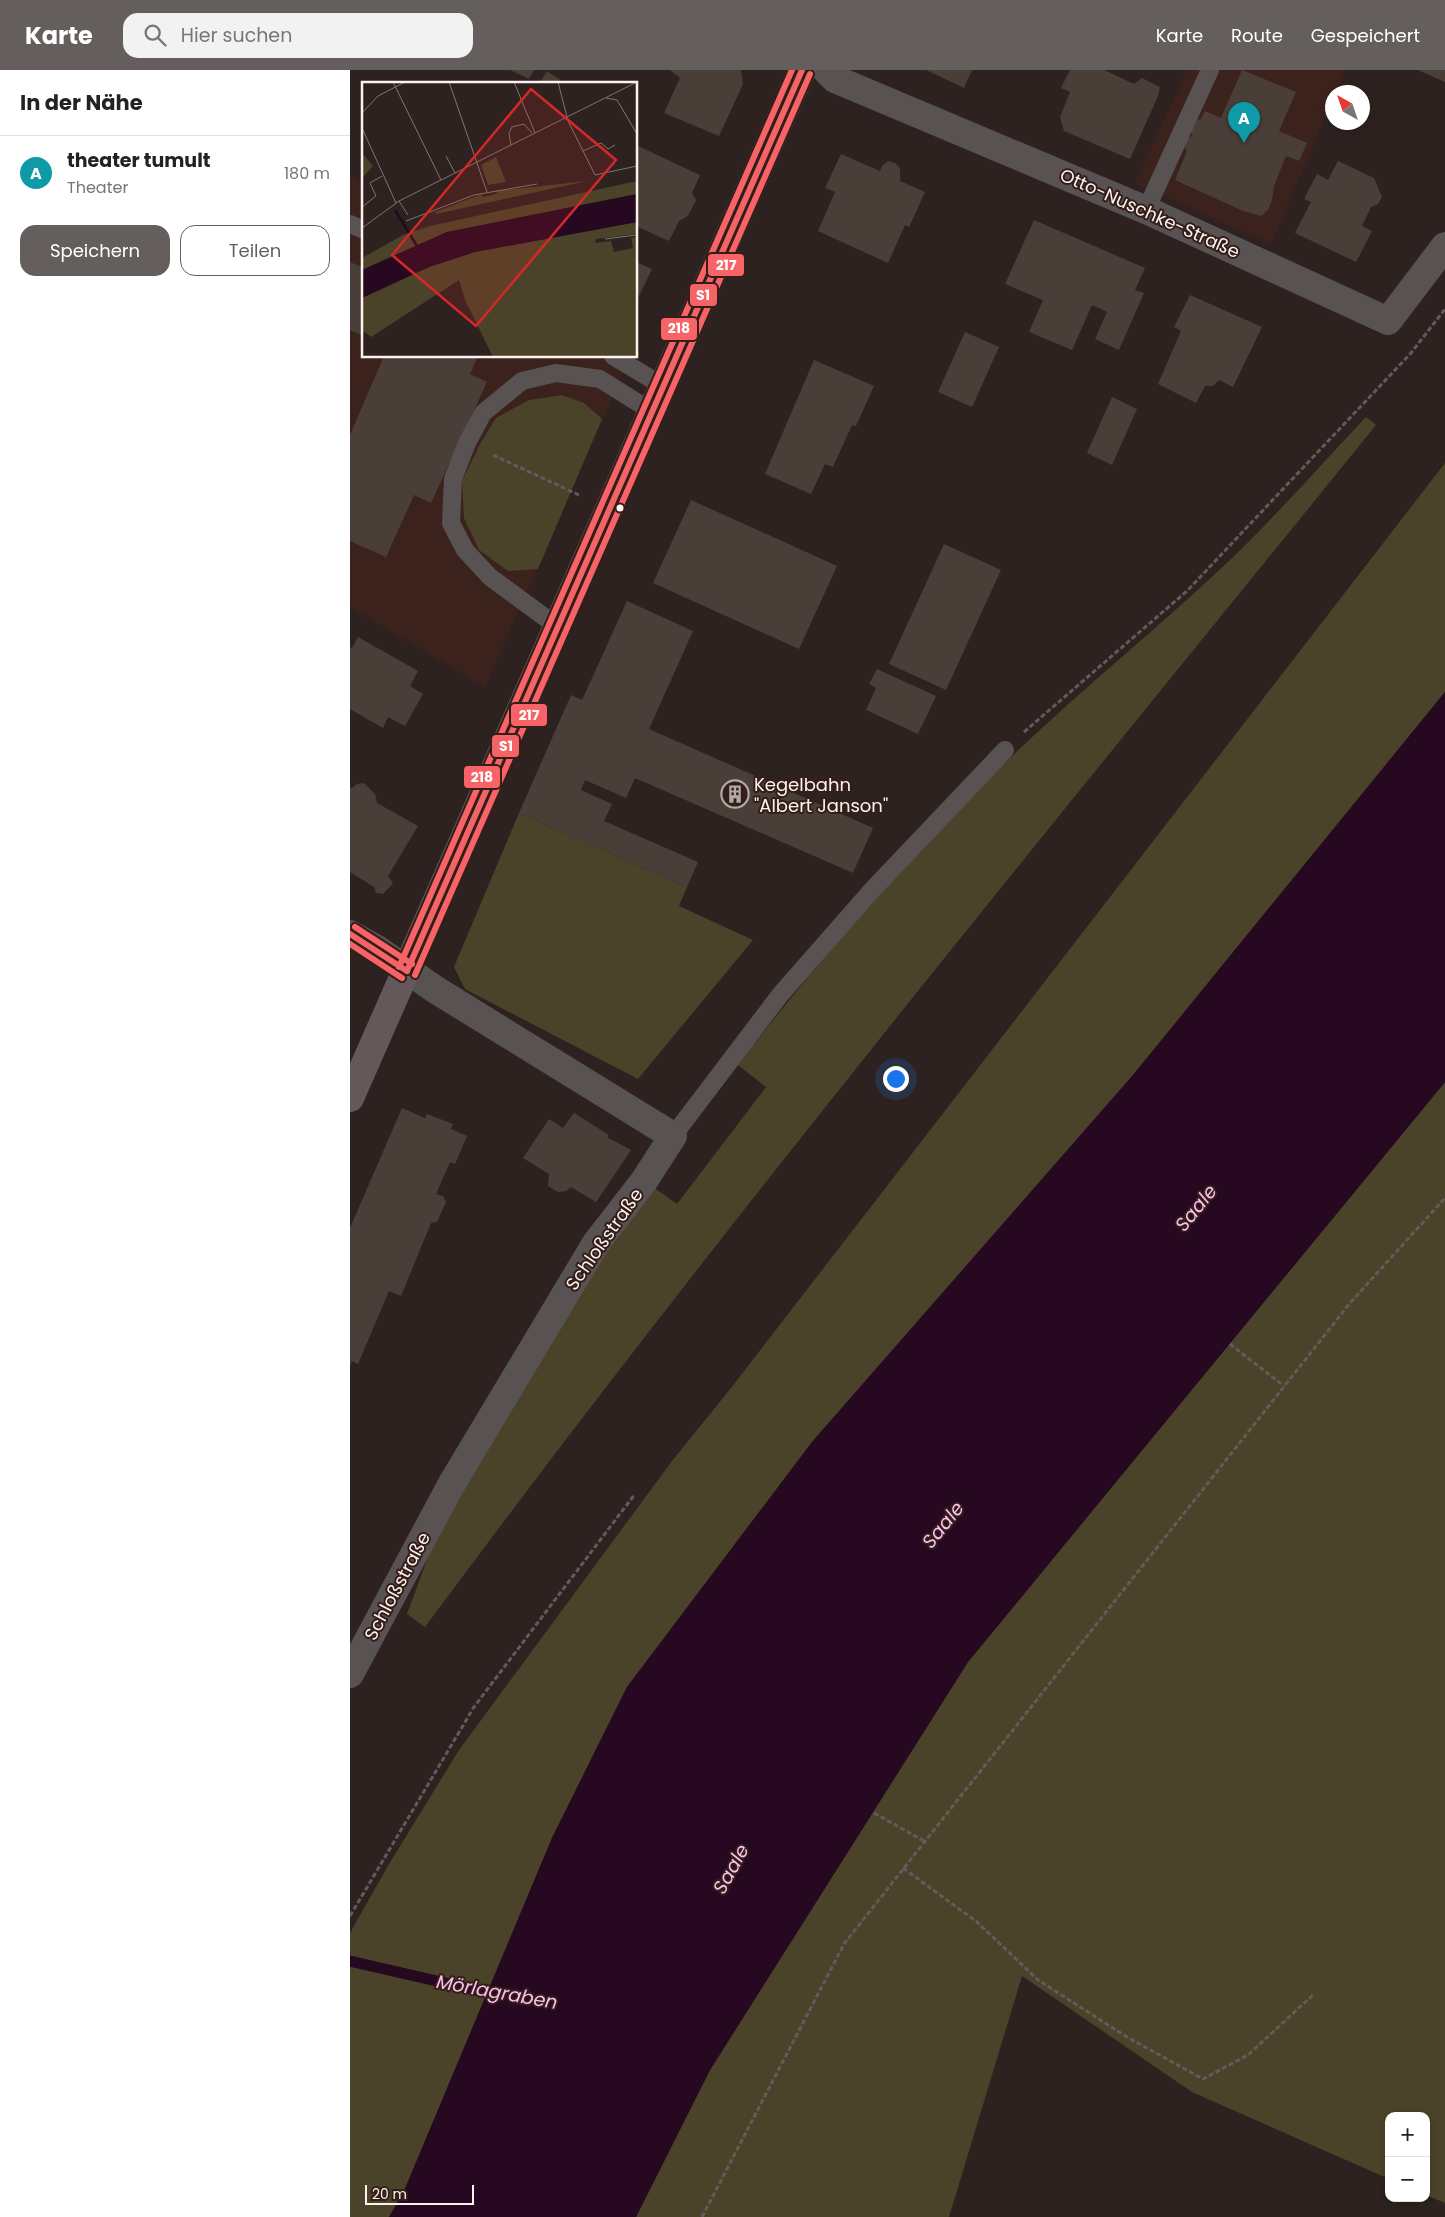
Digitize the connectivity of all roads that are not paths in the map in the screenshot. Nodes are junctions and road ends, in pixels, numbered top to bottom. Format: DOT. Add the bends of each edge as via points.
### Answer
graph roads {
  1 [pos="802,70"];
  2 [pos="826,70"];
  3 [pos="1210,70"];
  4 [pos="1146,210"];
  5 [pos="350,224"];
  6 [pos="362,229"];
  7 [pos="1445,246"];
  8 [pos="616,358"];
  9 [pos="663,386"];
  10 [pos="651,410"];
  11 [pos="558,627"];
  12 [pos="1005,750"];
  13 [pos="350,934"];
  14 [pos="407,971"];
  15 [pos="350,1098"];
  16 [pos="673,1136"];
  17 [pos="350,1674"];
  1 -- 9 [label="main road"];
  2 -- 4 [label="street, Otto-Nuschke-Straße" via="835,79"];
  3 -- 4 [label="lane"];
  4 -- 7 [label="street, Otto-Nuschke-Straße" via="1388,321"];
  5 -- 6 [label="lane"];
  8 -- 9 [label="lane"];
  9 -- 10 [label="main road"];
  10 -- 11 [label="main road"];
  10 -- 11 [label="lane" via="600,379 556,373 522,382 483,413 467,443 454,479 451,524 465,550 490,576"];
  11 -- 14 [label="main road"];
  12 -- 16 [label="lane" via="872,890 780,995"];
  13 -- 14 [label="street"];
  14 -- 15 [label="main road"];
  14 -- 16 [label="street"];
  16 -- 17 [label="street, Schloßstraße" via="586,1259 452,1485"];
}
